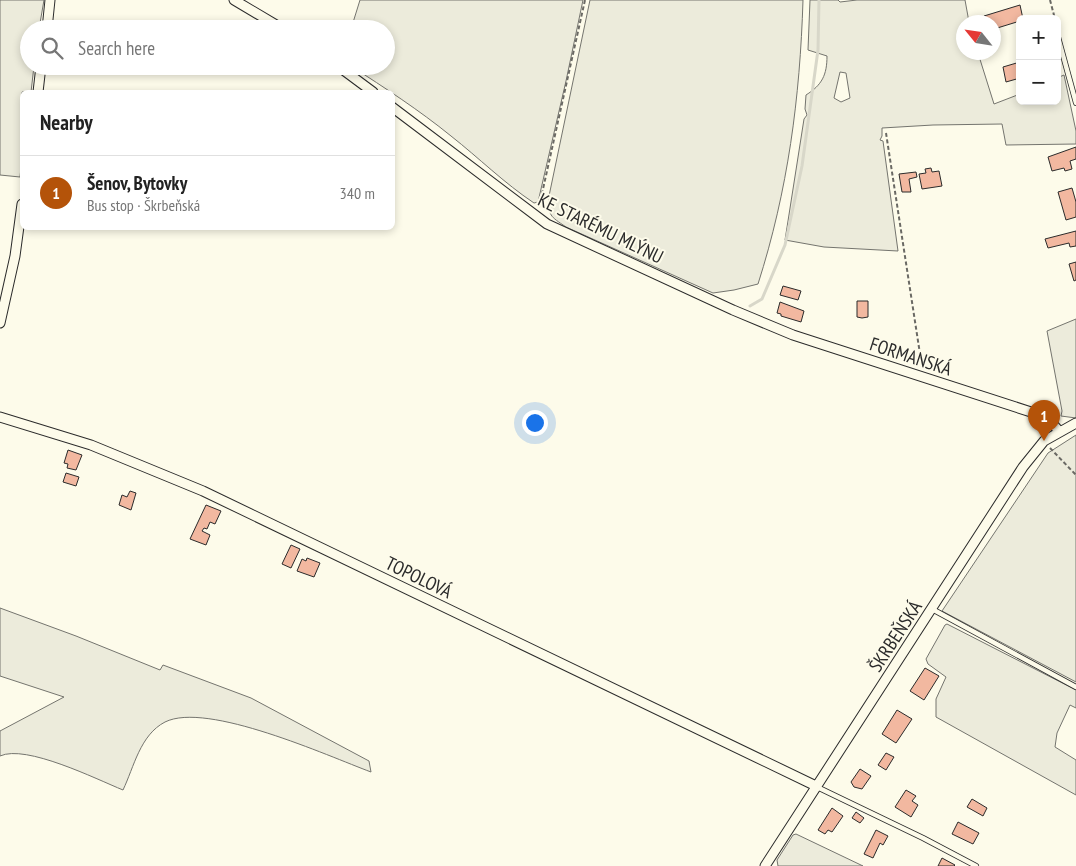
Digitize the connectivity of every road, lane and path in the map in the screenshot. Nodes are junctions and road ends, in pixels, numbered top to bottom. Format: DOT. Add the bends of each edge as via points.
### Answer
graph roads {
  1 [pos="50,0"];
  2 [pos="234,0"];
  3 [pos="585,0"];
  4 [pos="1050,0"];
  5 [pos="1055,15"];
  6 [pos="47,20"];
  7 [pos="268,20"];
  8 [pos="1061,48"];
  9 [pos="41,75"];
  10 [pos="350,75"];
  11 [pos="38,90"];
  12 [pos="370,90"];
  13 [pos="1076,103"];
  14 [pos="395,109"];
  15 [pos="886,133"];
  16 [pos="537,217"];
  17 [pos="20,219"];
  18 [pos="733,310"];
  19 [pos="0,323"];
  20 [pos="924,377"];
  21 [pos="0,417"];
  22 [pos="1076,423"];
  23 [pos="1059,431"];
  24 [pos="1044,441"];
  25 [pos="1076,476"];
  26 [pos="932,609"];
  27 [pos="1076,687"];
  28 [pos="816,786"];
  29 [pos="765,866"];
  30 [pos="976,866"];
  1 -- 6 [label="street"];
  2 -- 7 [label="street"];
  3 -- 16 [label="path"];
  4 -- 5 [label="path"];
  8 -- 13 [label="lane"];
  9 -- 11 [label="street"];
  10 -- 12 [label="street"];
  14 -- 16 [label="street, KE STARÉMU MLÝNU"];
  15 -- 20 [label="path"];
  16 -- 18 [label="street, KE STARÉMU MLÝNU"];
  17 -- 19 [label="street"];
  18 -- 20 [label="street, FORMANSKÁ" via="793,335"];
  20 -- 23 [label="street, FORMANSKÁ" via="1031,412 1050,421"];
  21 -- 28 [label="street, TOPOLOVÁ" via="91,445 203,491"];
  22 -- 23 [label="street"];
  23 -- 24 [label="street, ŠKRBEŇSKÁ"];
  24 -- 25 [label="path"];
  24 -- 26 [label="street, ŠKRBEŇSKÁ" via="1023,467"];
  26 -- 27 [label="lane"];
  26 -- 28 [label="street, ŠKRBEŇSKÁ"];
  28 -- 29 [label="street, ŠKRBEŇSKÁ"];
  28 -- 30 [label="lane"];
}
